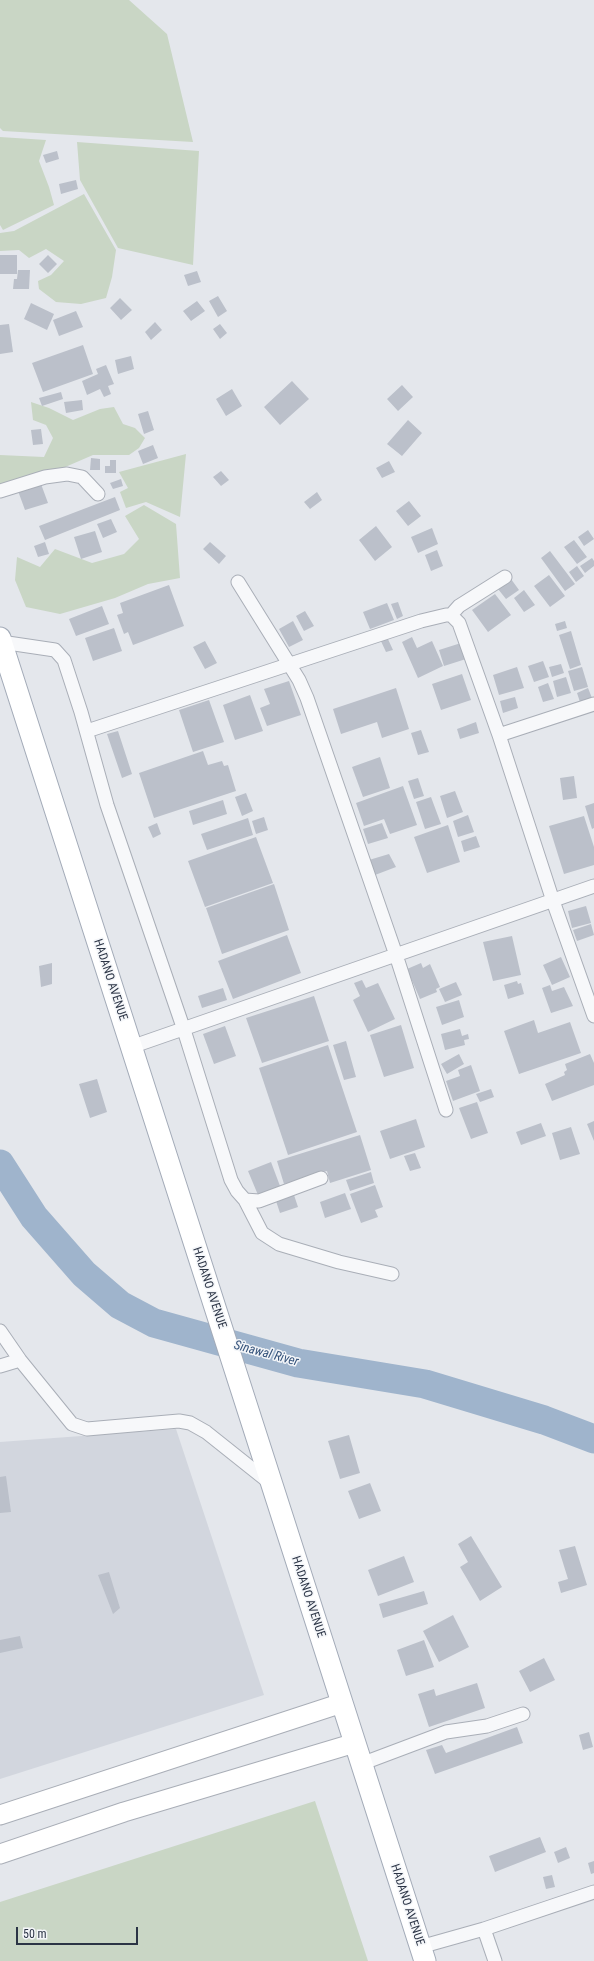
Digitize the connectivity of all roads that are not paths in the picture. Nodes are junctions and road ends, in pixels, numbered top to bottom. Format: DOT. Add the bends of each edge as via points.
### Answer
graph roads {
  1 [pos="0,491"];
  2 [pos="98,494"];
  3 [pos="505,577"];
  4 [pos="238,582"];
  5 [pos="451,615"];
  6 [pos="2,649"];
  7 [pos="290,665"];
  8 [pos="594,704"];
  9 [pos="87,731"];
  10 [pos="499,735"];
  11 [pos="594,886"];
  12 [pos="553,901"];
  13 [pos="396,955"];
  14 [pos="594,1016"];
  15 [pos="184,1030"];
  16 [pos="131,1047"];
  17 [pos="446,1110"];
  18 [pos="320,1178"];
  19 [pos="245,1200"];
  20 [pos="392,1274"];
  21 [pos="0,1331"];
  22 [pos="20,1360"];
  23 [pos="0,1366"];
  24 [pos="272,1484"];
  25 [pos="342,1704"];
  26 [pos="523,1714"];
  27 [pos="355,1744"];
  28 [pos="361,1764"];
  29 [pos="0,1815"];
  30 [pos="0,1854"];
  31 [pos="594,1892"];
  32 [pos="484,1929"];
  33 [pos="423,1954"];
  34 [pos="495,1961"];
  1 -- 2 [label="street" via="45,477 67,474 82,477"];
  3 -- 5 [label="street" via="459,606"];
  4 -- 7 [label="street"];
  5 -- 7 [label="street" via="421,621"];
  5 -- 10 [label="street" via="459,623"];
  6 -- 9 [label="street" via="50,649 59,653 64,660"];
  6 -- 16 [label="main road, HADANO AVENUE"];
  7 -- 9 [label="street"];
  7 -- 13 [label="street" via="307,698 323,740"];
  8 -- 10 [label="street"];
  9 -- 15 [label="street" via="107,805"];
  10 -- 12 [label="street"];
  11 -- 12 [label="street"];
  12 -- 13 [label="street"];
  12 -- 14 [label="street"];
  13 -- 15 [label="street"];
  13 -- 17 [label="street"];
  15 -- 16 [label="street"];
  15 -- 19 [label="street" via="231,1180 236,1191"];
  16 -- 24 [label="main road, HADANO AVENUE"];
  18 -- 19 [label="street" via="266,1199"];
  19 -- 20 [label="street" via="262,1232 279,1244 339,1262"];
  21 -- 22 [label="street"];
  22 -- 23 [label="street"];
  22 -- 24 [label="street" via="66,1418 79,1428 98,1429 179,1421 190,1423 206,1432"];
  24 -- 25 [label="main road, HADANO AVENUE"];
  25 -- 27 [label="main road, HADANO AVENUE"];
  25 -- 29 [label="street"];
  26 -- 28 [label="street" via="487,1726 446,1732"];
  27 -- 28 [label="main road, HADANO AVENUE"];
  27 -- 30 [label="street" via="124,1812"];
  28 -- 33 [label="main road, HADANO AVENUE"];
  31 -- 32 [label="street"];
  32 -- 33 [label="street"];
  32 -- 34 [label="street"];
}
